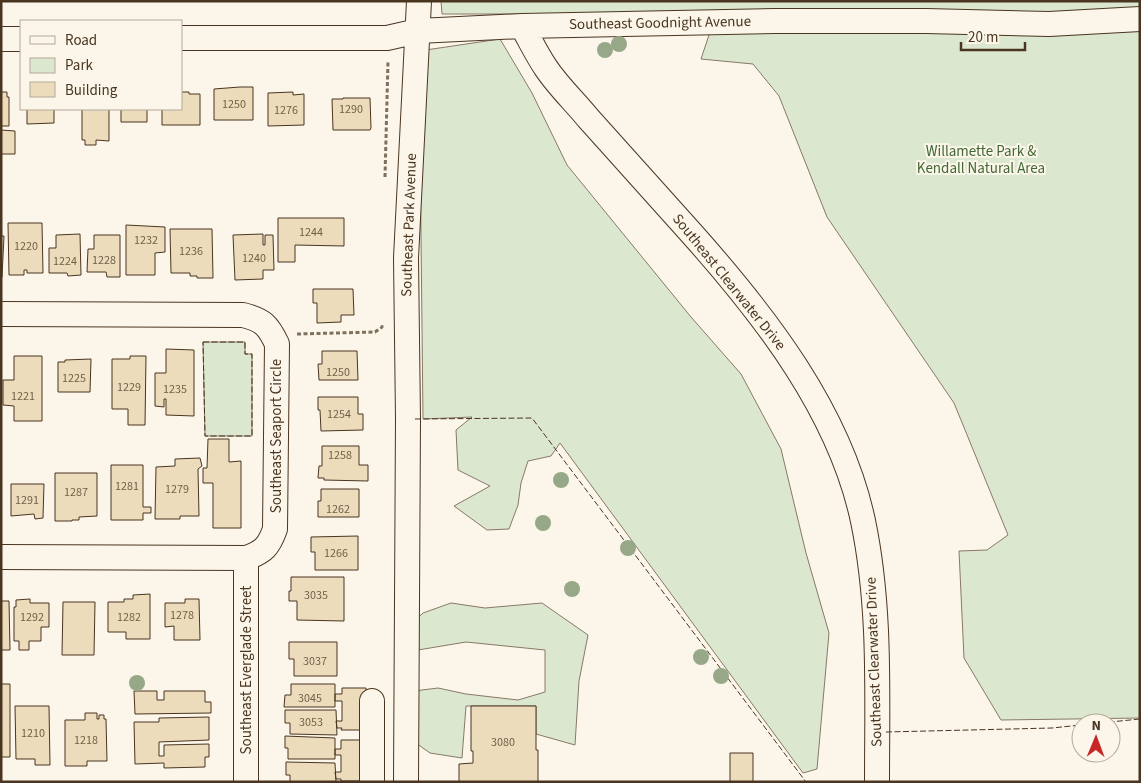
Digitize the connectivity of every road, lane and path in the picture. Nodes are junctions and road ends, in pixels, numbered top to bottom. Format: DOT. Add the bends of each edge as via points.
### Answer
graph roads {
  1 [pos="418,1"];
  2 [pos="1140,19"];
  3 [pos="522,26"];
  4 [pos="418,31"];
  5 [pos="182,38"];
  6 [pos="387,38"];
  7 [pos="1,39"];
  8 [pos="20,39"];
  9 [pos="386,178"];
  10 [pos="1,314"];
  11 [pos="382,317"];
  12 [pos="297,334"];
  13 [pos="1,557"];
  14 [pos="246,558"];
  15 [pos="372,701"];
  16 [pos="246,782"];
  17 [pos="372,782"];
  18 [pos="406,782"];
  19 [pos="877,782"];
  1 -- 4 [label="street, Southeast Park Avenue"];
  2 -- 3 [label="street, Southeast Goodnight Avenue" via="1049,24 775,21"];
  3 -- 4 [label="street, Southeast Goodnight Avenue"];
  3 -- 19 [label="street, Southeast Clearwater Drive" via="546,68 759,314 790,358 834,436 863,520 872,573 877,659"];
  4 -- 6 [label="street, Southeast Goodnight Avenue"];
  4 -- 18 [label="street, Southeast Park Avenue" via="406,258"];
  5 -- 6 [label="street, Southeast Goodnight Avenue"];
  6 -- 9 [label="path"];
  7 -- 8 [label="street"];
  10 -- 14 [label="street, Southeast Seaport Circle" via="243,314 258,319 270,330 277,344 275,529 270,543 259,554"];
  11 -- 12 [label="path" via="382,327 375,332"];
  13 -- 14 [label="street"];
  14 -- 16 [label="street, Southeast Everglade Street"];
  15 -- 17 [label="street"];
}
